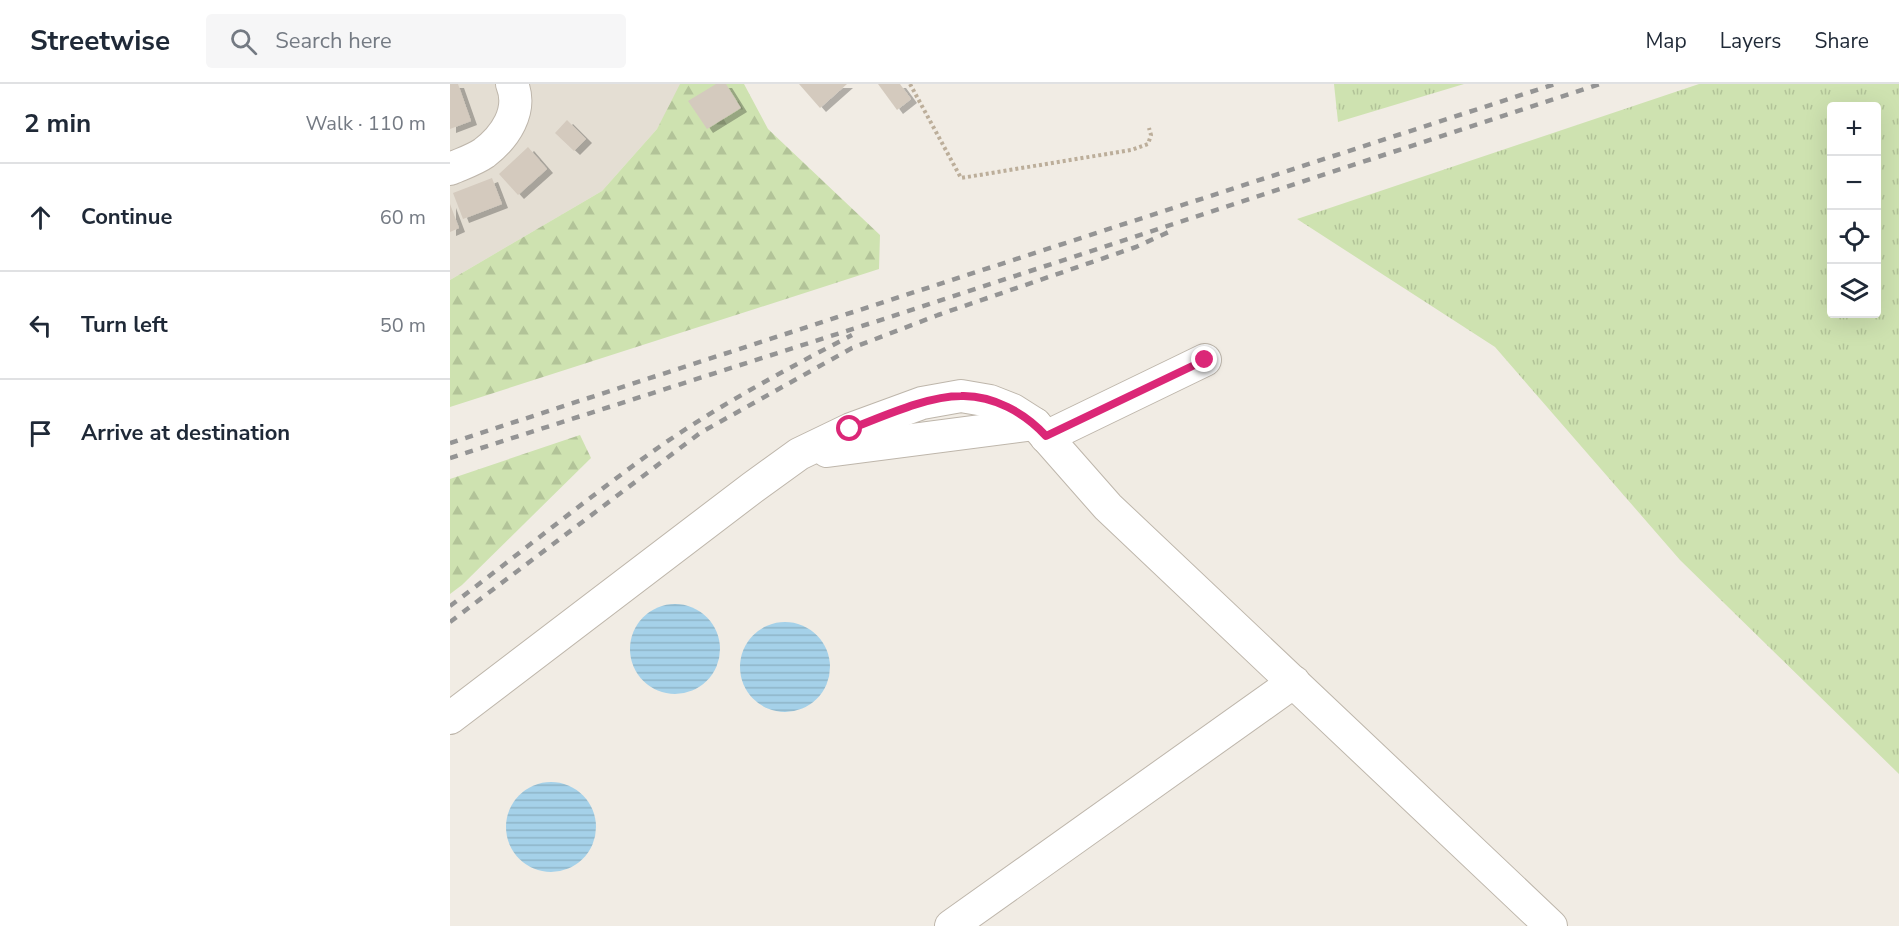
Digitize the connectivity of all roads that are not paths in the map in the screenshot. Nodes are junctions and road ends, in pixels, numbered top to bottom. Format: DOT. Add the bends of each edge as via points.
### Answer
graph roads {
  1 [pos="512,84"];
  2 [pos="450,169"];
  3 [pos="1205,360"];
  4 [pos="1040,430"];
  5 [pos="1294,682"];
  6 [pos="450,718"];
  7 [pos="951,926"];
  8 [pos="1551,926"];
  1 -- 2 [label="street" via="515,113 506,132 483,153"];
  3 -- 4 [label="street"];
  4 -- 5 [label="street" via="1108,507"];
  4 -- 6 [label="street" via="1013,410 961,396 922,403 850,429 799,454"];
  5 -- 7 [label="street"];
  5 -- 8 [label="street"];
}
